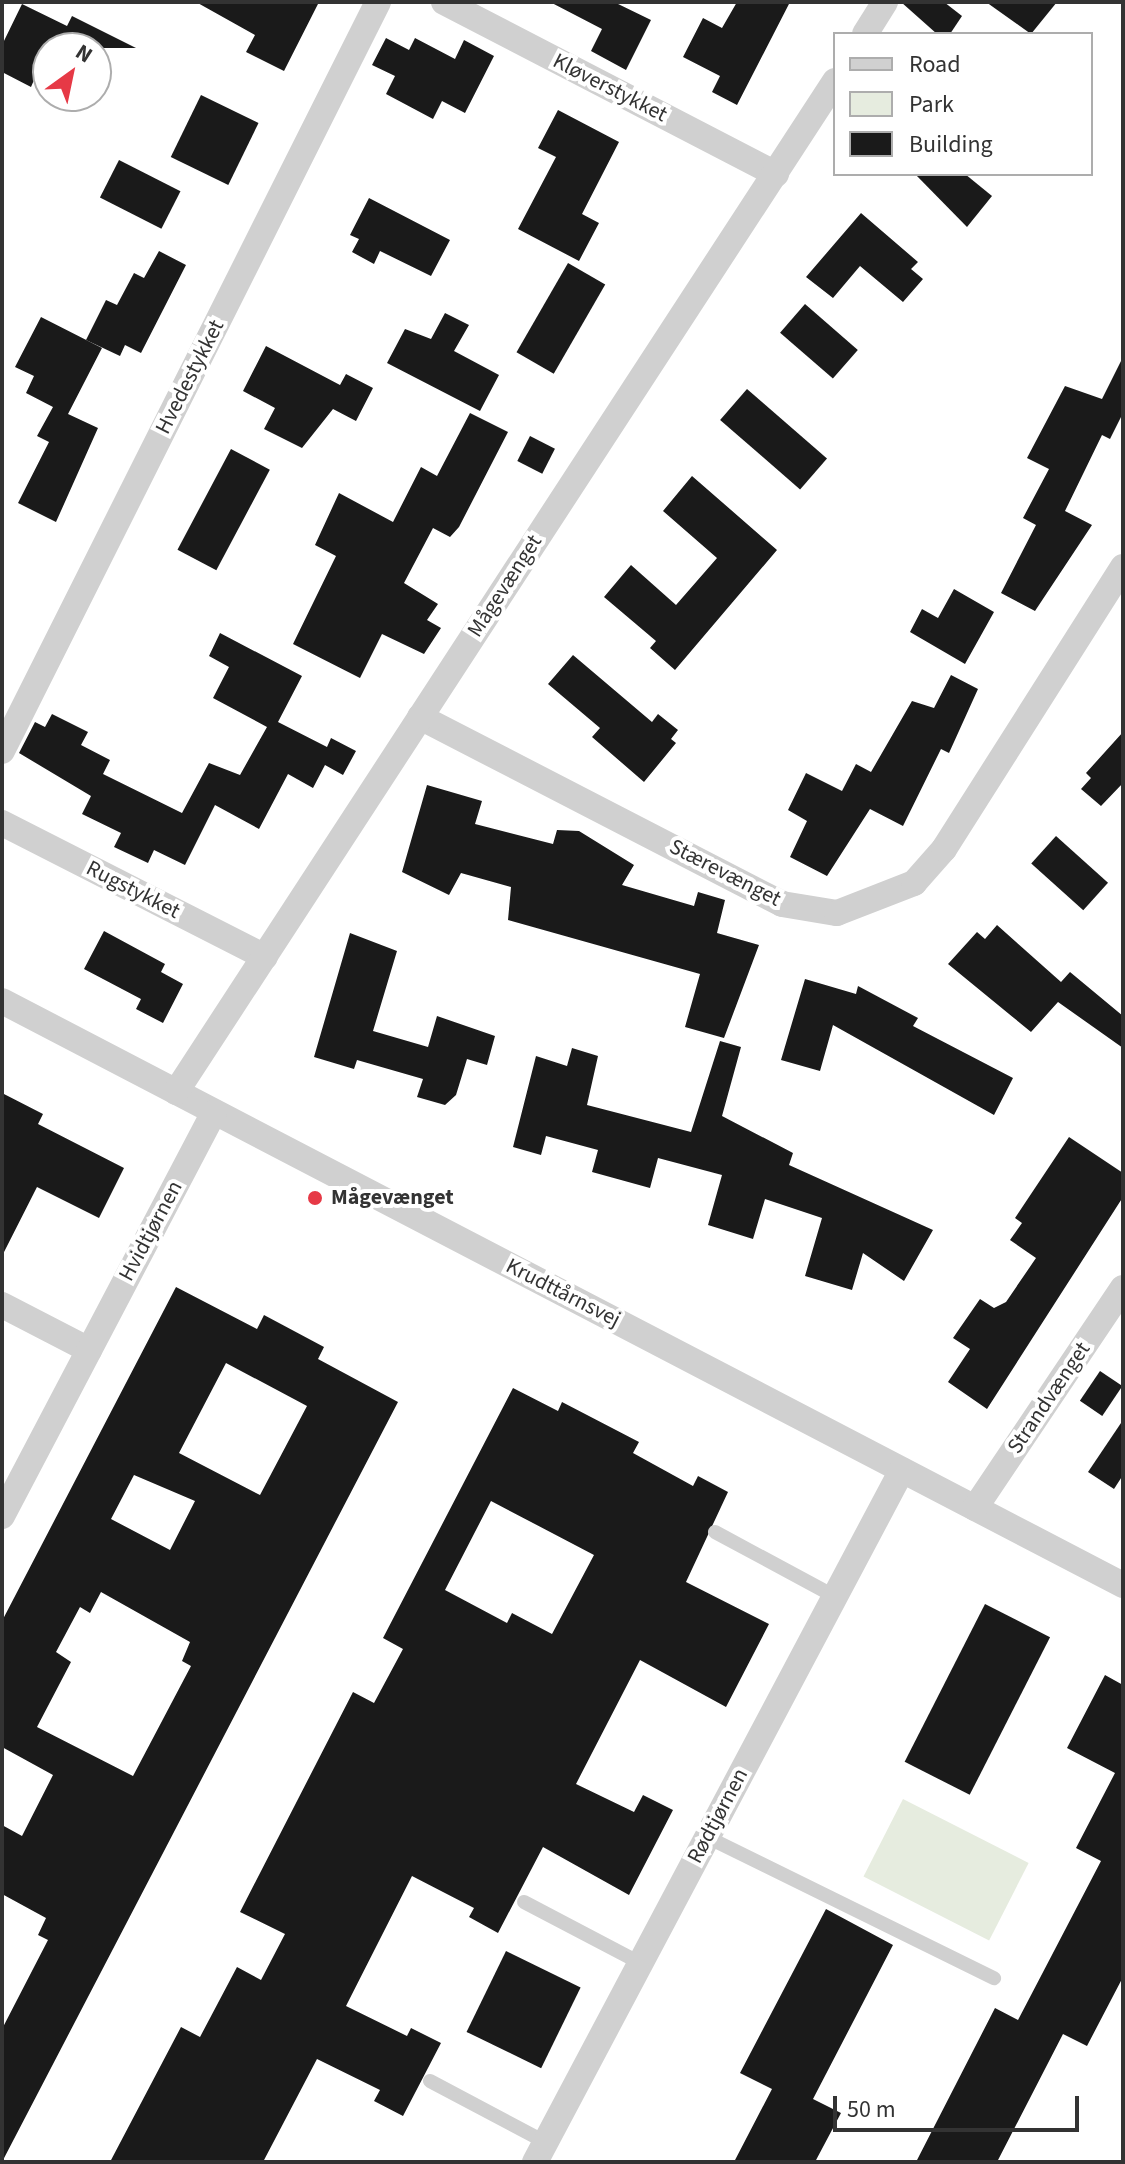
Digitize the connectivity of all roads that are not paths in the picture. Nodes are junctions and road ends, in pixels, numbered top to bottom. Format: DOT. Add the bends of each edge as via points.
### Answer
graph roads {
  1 [pos="378,2"];
  2 [pos="444,2"];
  3 [pos="885,2"];
  4 [pos="866,32"];
  5 [pos="833,84"];
  6 [pos="776,174"];
  7 [pos="1123,567"];
  8 [pos="420,717"];
  9 [pos="2,751"];
  10 [pos="2,823"];
  11 [pos="265,957"];
  12 [pos="2,1001"];
  13 [pos="176,1092"];
  14 [pos="214,1112"];
  15 [pos="1123,1288"];
  16 [pos="2,1305"];
  17 [pos="89,1350"];
  18 [pos="902,1470"];
  19 [pos="975,1508"];
  20 [pos="2,1516"];
  21 [pos="715,1532"];
  22 [pos="1123,1585"];
  23 [pos="834,1596"];
  24 [pos="707,1837"];
  25 [pos="524,1902"];
  26 [pos="640,1963"];
  27 [pos="994,1978"];
  28 [pos="430,2081"];
  29 [pos="540,2152"];
  1 -- 9 [label="street, Hvedestykket"];
  2 -- 6 [label="street, Kløverstykket"];
  3 -- 4 [label="street"];
  5 -- 6 [label="street, Mågevænget"];
  6 -- 8 [label="street, Mågevænget"];
  7 -- 8 [label="street, Stærevænget" via="944,849 914,883 837,913 782,904"];
  8 -- 11 [label="street, Mågevænget"];
  10 -- 11 [label="street, Rugstykket"];
  11 -- 13 [label="street, Mågevænget"];
  12 -- 13 [label="street, Krudttårnsvej"];
  13 -- 14 [label="street, Krudttårnsvej"];
  14 -- 17 [label="street, Hvidtjørnen"];
  14 -- 18 [label="street, Krudttårnsvej"];
  15 -- 19 [label="street, Strandvænget"];
  16 -- 17 [label="street"];
  17 -- 20 [label="street, Hvidtjørnen"];
  18 -- 19 [label="street, Krudttårnsvej"];
  18 -- 23 [label="street, Rødtjørnen"];
  19 -- 22 [label="street, Krudttårnsvej"];
  21 -- 23 [label="lane"];
  23 -- 24 [label="street, Rødtjørnen"];
  24 -- 26 [label="street, Rødtjørnen"];
  24 -- 27 [label="lane"];
  25 -- 26 [label="lane"];
  26 -- 29 [label="street, Rødtjørnen"];
  28 -- 29 [label="lane"];
}
